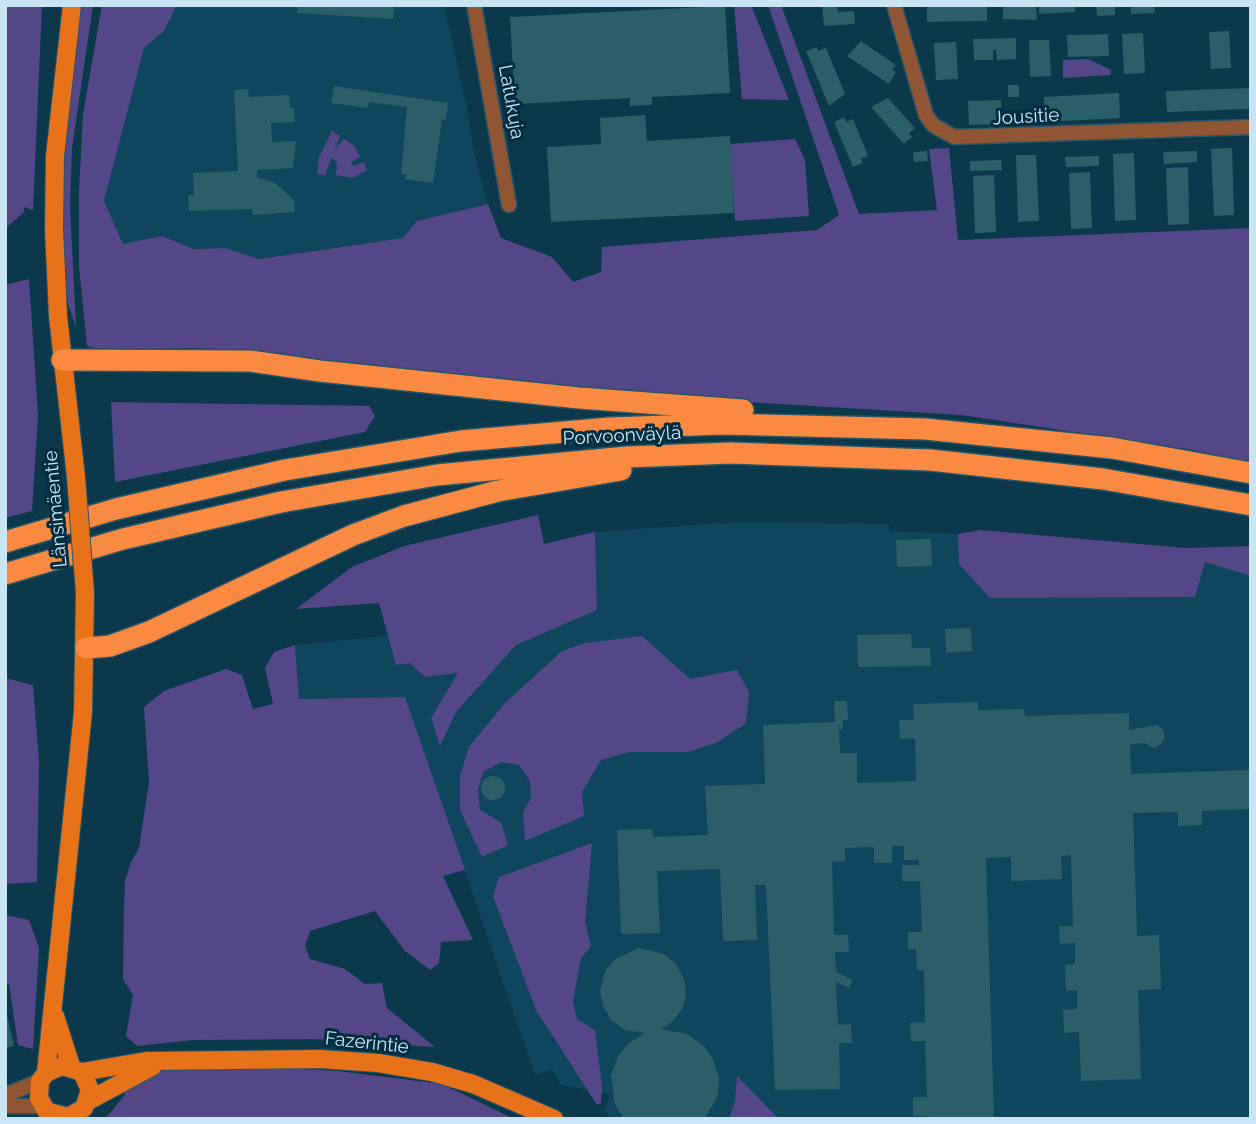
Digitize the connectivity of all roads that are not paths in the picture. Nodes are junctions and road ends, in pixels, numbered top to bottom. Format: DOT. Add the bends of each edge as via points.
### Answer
graph roads {
  1 [pos="72,5"];
  2 [pos="474,5"];
  3 [pos="894,5"];
  4 [pos="1251,127"];
  5 [pos="509,205"];
  6 [pos="62,360"];
  7 [pos="848,426"];
  8 [pos="731,453"];
  9 [pos="1251,474"];
  10 [pos="1251,505"];
  11 [pos="5,542"];
  12 [pos="5,574"];
  13 [pos="86,648"];
  14 [pos="53,1009"];
  15 [pos="165,1060"];
  16 [pos="76,1069"];
  17 [pos="43,1077"];
  18 [pos="5,1095"];
  19 [pos="5,1106"];
  20 [pos="81,1111"];
  21 [pos="48,1113"];
  22 [pos="554,1119"];
  1 -- 6 [label="main road, Länsimäentie" via="53,205"];
  2 -- 5 [label="street, Latukuja"];
  3 -- 4 [label="street, Jousitie" via="923,108 933,125 954,138"];
  6 -- 7 [label="highway" via="250,361 579,398 800,411"];
  6 -- 13 [label="main road, Länsimäentie, bridge" via="76,477"];
  7 -- 9 [label="highway, Porvoonväylä" via="1021,437"];
  7 -- 11 [label="highway, Porvoonväylä" via="610,428 402,449 199,488"];
  8 -- 10 [label="highway, Porvoonväylä" via="878,457 1020,468"];
  8 -- 12 [label="highway, Porvoonväylä" via="564,462 359,487 185,523"];
  8 -- 13 [label="highway" via="498,491 404,516 149,632 110,646"];
  13 -- 14 [label="main road, Länsimäentie"];
  14 -- 16 [label="main road, Länsimäentie"];
  14 -- 17 [label="main road, Länsimäentie"];
  15 -- 16 [label="main road, Fazerintie"];
  15 -- 20 [label="main road, Fazerintie" via="114,1084"];
  15 -- 22 [label="main road, Fazerintie" via="378,1063 473,1084"];
  16 -- 17 [label="main road" via="54,1068"];
  16 -- 20 [label="main road, Länsimäentie" via="90,1090"];
  17 -- 18 [label="street"];
  17 -- 21 [label="main road, Länsimäentie" via="38,1090"];
  19 -- 21 [label="street"];
  20 -- 21 [label="main road" via="58,1117"];
}
